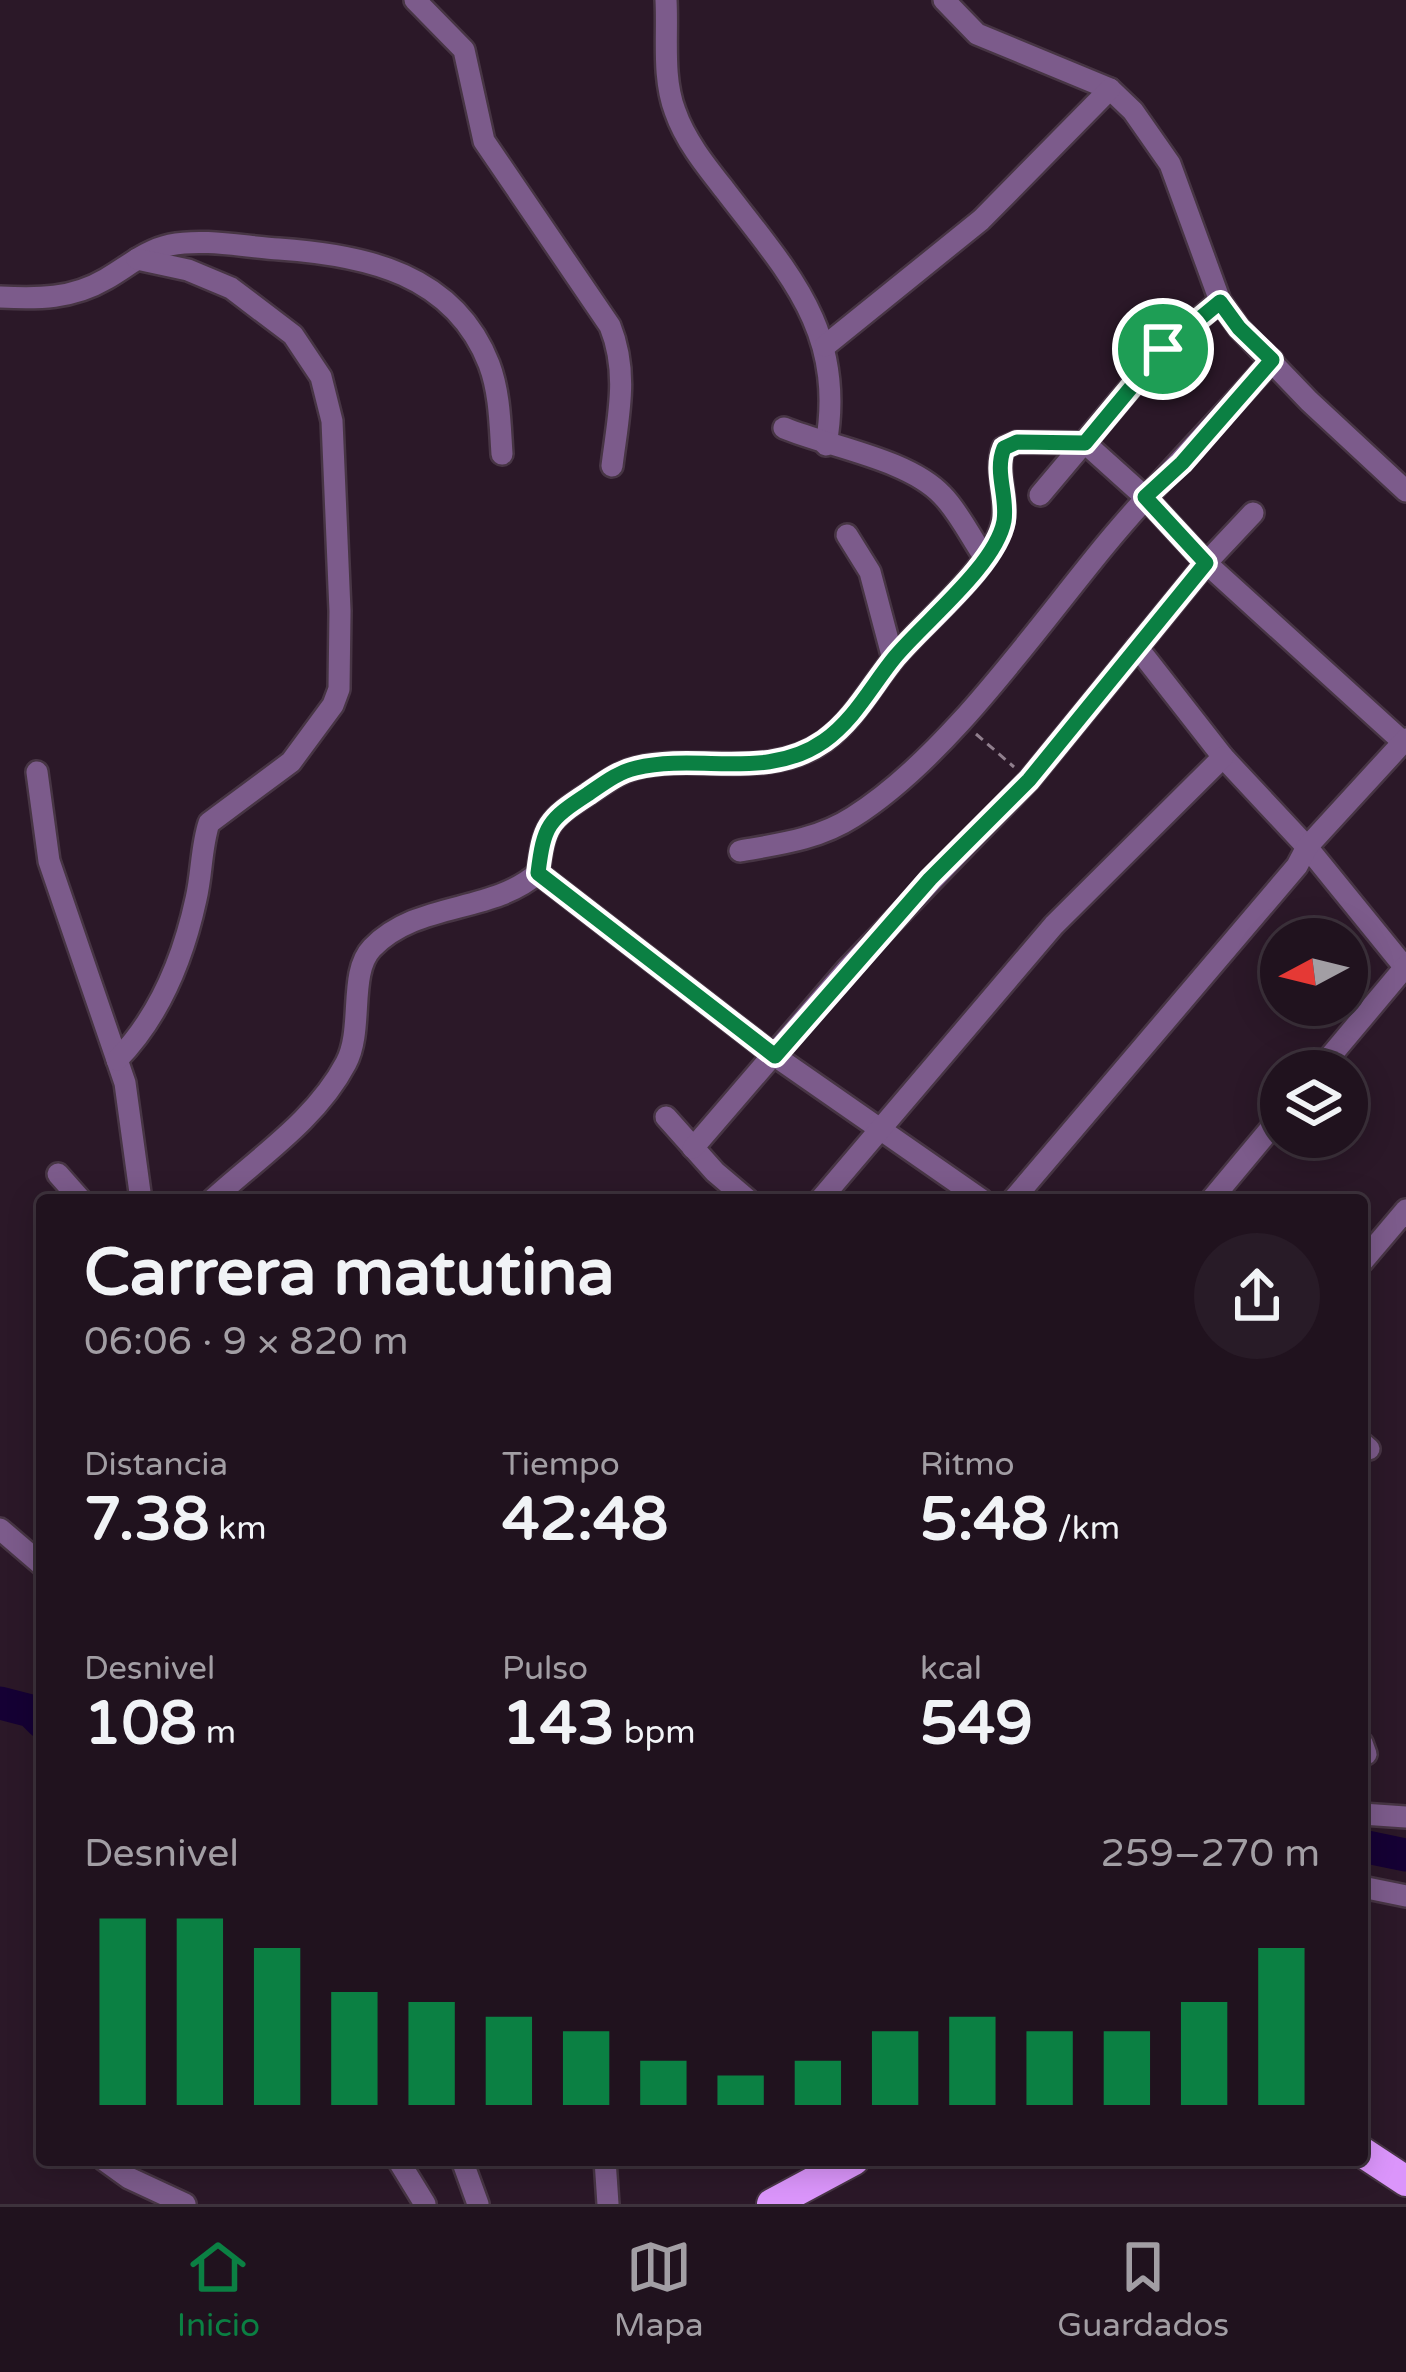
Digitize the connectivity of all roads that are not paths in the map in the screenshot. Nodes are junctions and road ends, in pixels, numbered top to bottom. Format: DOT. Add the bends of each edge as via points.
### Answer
graph roads {
  1 [pos="415,0"];
  2 [pos="666,0"];
  3 [pos="944,0"];
  4 [pos="1110,88"];
  5 [pos="137,259"];
  6 [pos="0,297"];
  7 [pos="1220,302"];
  8 [pos="825,346"];
  9 [pos="1272,360"];
  10 [pos="784,428"];
  11 [pos="1085,443"];
  12 [pos="826,445"];
  13 [pos="502,454"];
  14 [pos="612,466"];
  15 [pos="1406,491"];
  16 [pos="1040,495"];
  17 [pos="1145,497"];
  18 [pos="1253,513"];
  19 [pos="848,536"];
  20 [pos="985,558"];
  21 [pos="1206,563"];
  22 [pos="1137,647"];
  23 [pos="893,659"];
  24 [pos="1404,740"];
  25 [pos="1223,757"];
  26 [pos="37,772"];
  27 [pos="1307,848"];
  28 [pos="740,851"];
  29 [pos="538,873"];
  30 [pos="1406,967"];
  31 [pos="1336,1050"];
  32 [pos="775,1056"];
  33 [pos="118,1060"];
  34 [pos="666,1117"];
  35 [pos="879,1130"];
  36 [pos="1260,1141"];
  37 [pos="693,1148"];
  38 [pos="58,1174"];
  39 [pos="76,1194"];
  40 [pos="140,1194"];
  41 [pos="219,1194"];
  42 [pos="738,1194"];
  43 [pos="825,1194"];
  44 [pos="973,1194"];
  45 [pos="1017,1194"];
  46 [pos="1216,1194"];
  47 [pos="1406,1210"];
  48 [pos="1368,1255"];
  49 [pos="0,1529"];
  50 [pos="36,1560"];
  51 [pos="1368,1814"];
  52 [pos="1406,1817"];
  53 [pos="1368,1888"];
  54 [pos="1406,1896"];
  55 [pos="1368,2156"];
  56 [pos="112,2166"];
  57 [pos="402,2166"];
  58 [pos="464,2166"];
  59 [pos="605,2166"];
  60 [pos="843,2166"];
  61 [pos="1406,2182"];
  62 [pos="185,2204"];
  63 [pos="425,2204"];
  64 [pos="478,2204"];
  65 [pos="608,2204"];
  66 [pos="772,2204"];
  1 -- 14 [label="street" via="464,50 484,142 610,326 622,376"];
  2 -- 8 [label="street" via="676,115 803,299"];
  3 -- 4 [label="street" via="977,34"];
  4 -- 7 [label="street" via="1170,164"];
  4 -- 8 [label="street" via="981,220"];
  5 -- 6 [label="street" via="66,296"];
  5 -- 13 [label="street" via="184,244 308,251 418,280 439,293 478,342 495,385"];
  5 -- 33 [label="street" via="231,288 293,335 321,376 336,460 340,670 333,704 291,762 209,823 196,900 162,1001"];
  7 -- 9 [label="street"];
  7 -- 11 [label="street" via="1163,349"];
  8 -- 12 [label="street" via="833,398"];
  9 -- 15 [label="street"];
  9 -- 17 [label="street"];
  10 -- 12 [label="street"];
  11 -- 16 [label="street"];
  11 -- 17 [label="street"];
  11 -- 20 [label="street" via="1004,448 1004,520"];
  12 -- 20 [label="street" via="930,485"];
  17 -- 21 [label="street"];
  17 -- 28 [label="street" via="905,778 819,834"];
  18 -- 21 [label="street"];
  19 -- 23 [label="street" via="870,572"];
  20 -- 23 [label="street"];
  21 -- 22 [label="street"];
  21 -- 24 [label="street"];
  22 -- 25 [label="street"];
  22 -- 32 [label="street" via="1029,780"];
  23 -- 29 [label="street" via="836,732 800,754 755,764 657,764 613,777 552,819"];
  24 -- 27 [label="street"];
  25 -- 27 [label="street"];
  25 -- 35 [label="street" via="1054,925"];
  26 -- 33 [label="street" via="49,861"];
  27 -- 30 [label="street"];
  27 -- 45 [label="street"];
  29 -- 32 [label="street"];
  29 -- 41 [label="street" via="499,895 425,916 370,949 347,1061 303,1121"];
  30 -- 31 [label="street"];
  32 -- 35 [label="street"];
  32 -- 37 [label="street"];
  33 -- 40 [label="street"];
  34 -- 37 [label="street"];
  35 -- 43 [label="street"];
  35 -- 44 [label="street"];
  36 -- 46 [label="street"];
  37 -- 42 [label="street"];
  38 -- 39 [label="street"];
  47 -- 48 [label="street"];
  49 -- 50 [label="street"];
  51 -- 52 [label="street"];
  53 -- 54 [label="street"];
  55 -- 61 [label="main road"];
  56 -- 62 [label="street"];
  57 -- 63 [label="street"];
  58 -- 64 [label="street"];
  59 -- 65 [label="street"];
  60 -- 66 [label="main road"];
}
